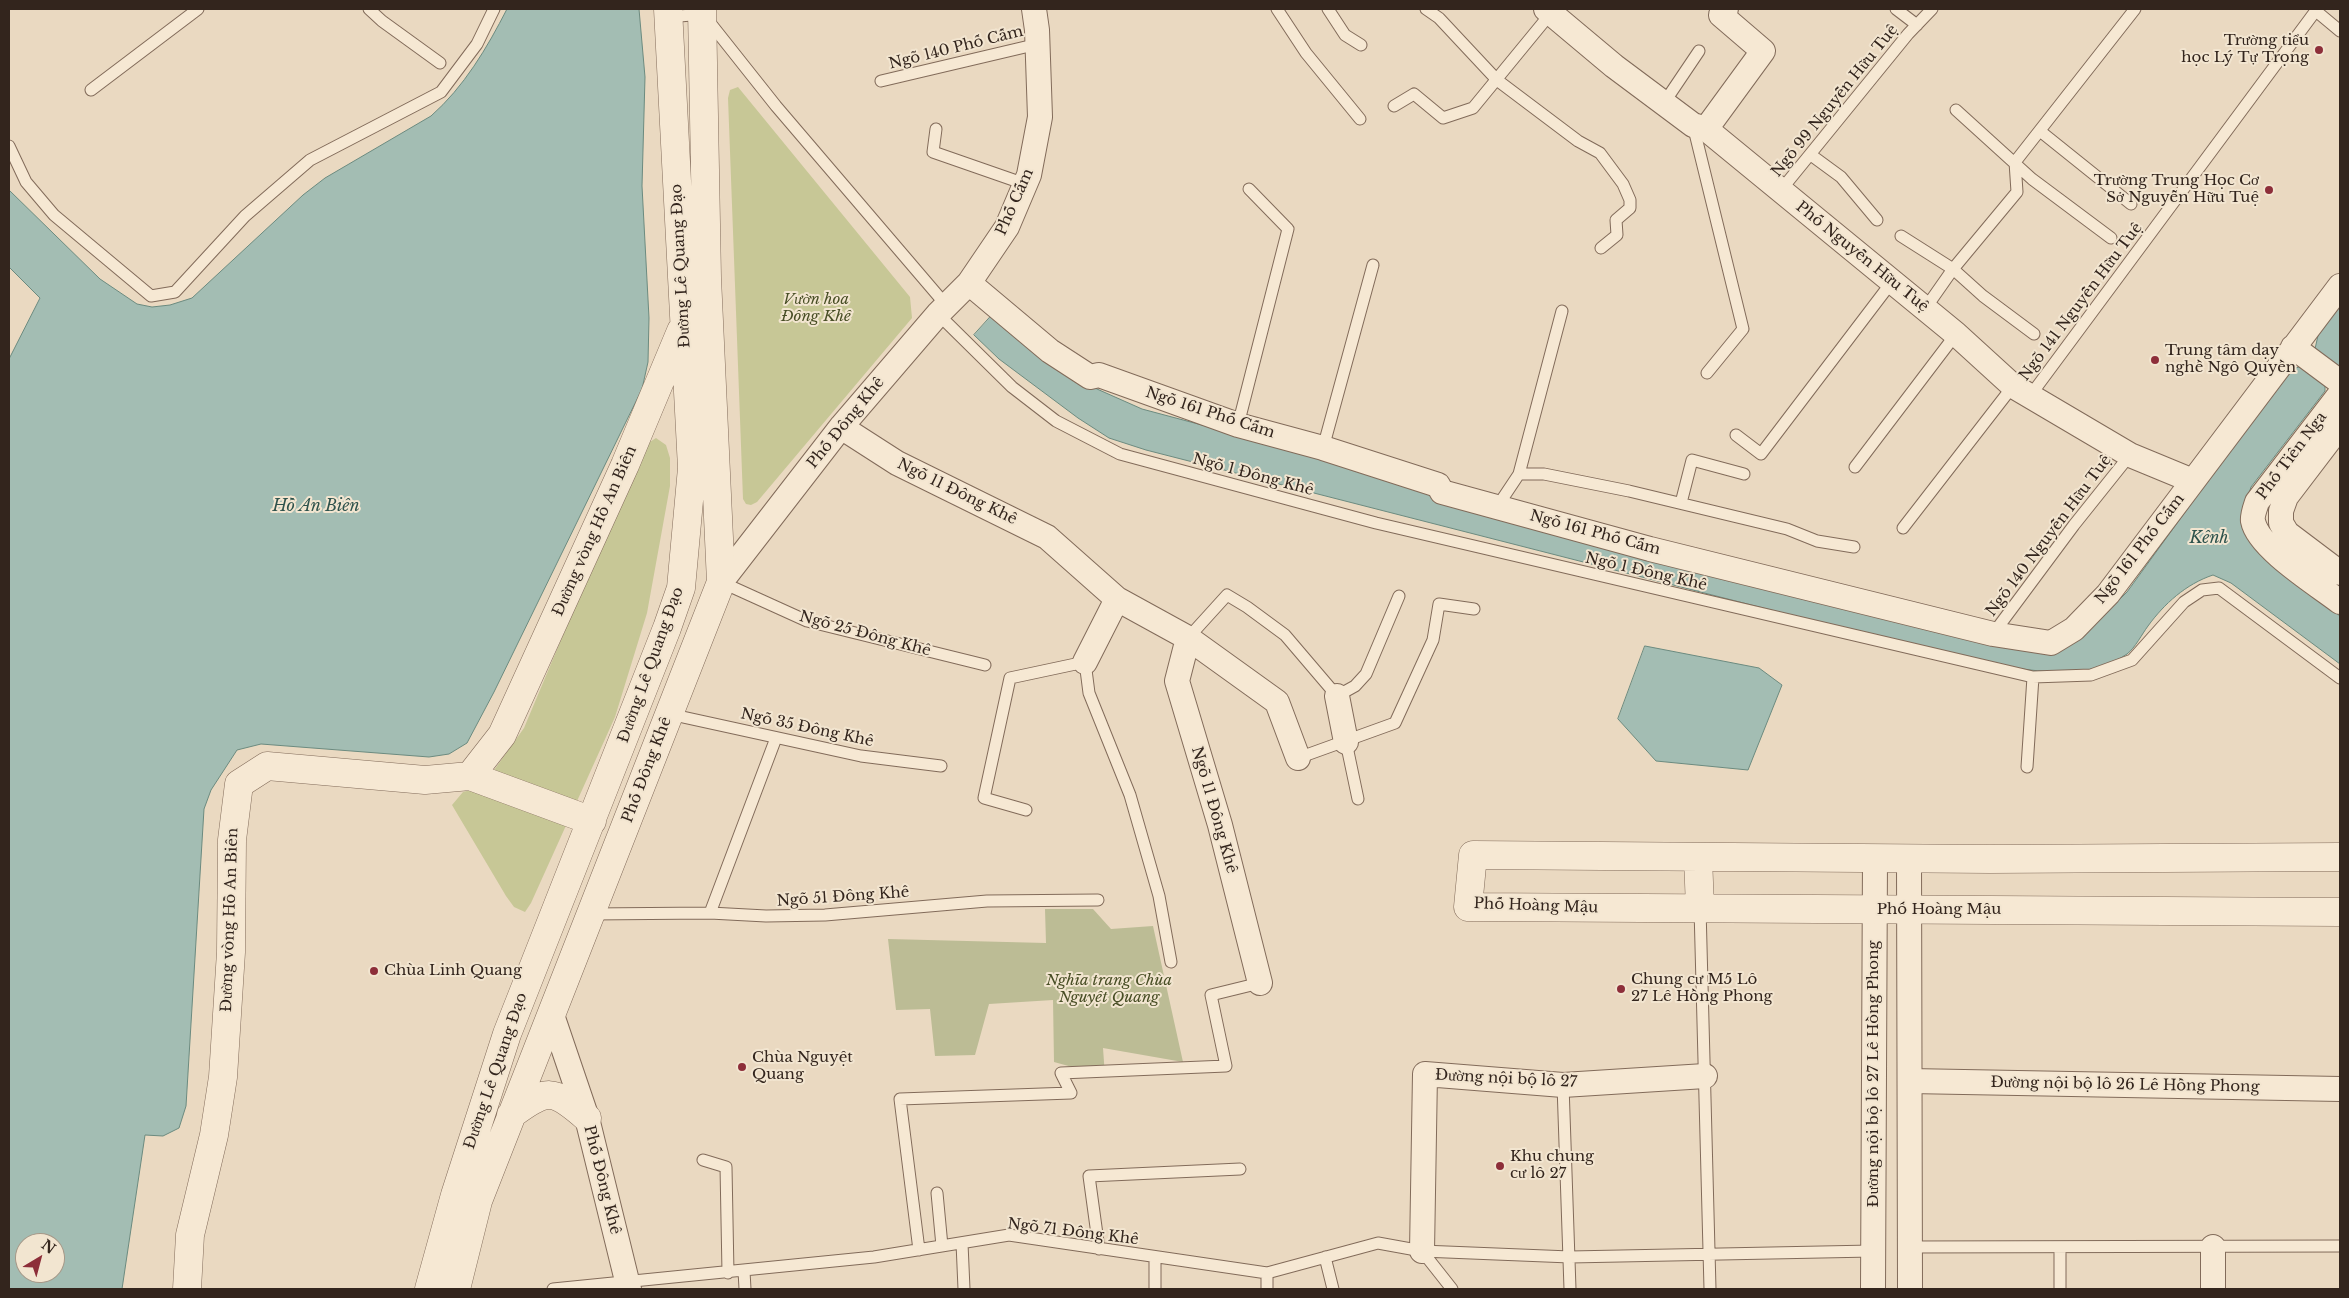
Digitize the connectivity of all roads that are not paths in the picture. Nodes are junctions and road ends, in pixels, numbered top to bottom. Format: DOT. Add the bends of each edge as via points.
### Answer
graph roads {
  1 [pos="198,9"];
  2 [pos="369,9"];
  3 [pos="494,9"];
  4 [pos="1034,9"];
  5 [pos="1277,9"];
  6 [pos="1328,9"];
  7 [pos="1426,9"];
  8 [pos="1726,9"];
  9 [pos="1896,9"];
  10 [pos="1932,9"];
  11 [pos="2135,9"];
  12 [pos="2317,10"];
  13 [pos="703,11"];
  14 [pos="1549,11"];
  15 [pos="668,13"];
  16 [pos="1917,25"];
  17 [pos="2340,31"];
  18 [pos="1038,44"];
  19 [pos="1361,45"];
  20 [pos="1699,52"];
  21 [pos="440,63"];
  22 [pos="1497,80"];
  23 [pos="881,82"];
  24 [pos="91,90"];
  25 [pos="1664,103"];
  26 [pos="1394,106"];
  27 [pos="1956,110"];
  28 [pos="1360,119"];
  29 [pos="1699,127"];
  30 [pos="936,129"];
  31 [pos="2040,131"];
  32 [pos="9,146"];
  33 [pos="1811,155"];
  34 [pos="2015,162"];
  35 [pos="1025,184"];
  36 [pos="1249,189"];
  37 [pos="1781,190"];
  38 [pos="2131,204"];
  39 [pos="1876,220"];
  40 [pos="1901,236"];
  41 [pos="2110,238"];
  42 [pos="1601,248"];
  43 [pos="1372,265"];
  44 [pos="1953,269"];
  45 [pos="707,278"];
  46 [pos="969,282"];
  47 [pos="1891,283"];
  48 [pos="2340,286"];
  49 [pos="942,309"];
  50 [pos="1925,309"];
  51 [pos="1562,311"];
  52 [pos="684,325"];
  53 [pos="1956,334"];
  54 [pos="2034,334"];
  55 [pos="2293,347"];
  56 [pos="1707,373"];
  57 [pos="2340,382"];
  58 [pos="2022,391"];
  59 [pos="2340,394"];
  60 [pos="2340,426"];
  61 [pos="841,427"];
  62 [pos="1237,432"];
  63 [pos="1736,435"];
  64 [pos="1323,448"];
  65 [pos="2130,456"];
  66 [pos="1362,467"];
  67 [pos="1855,467"];
  68 [pos="1519,474"];
  69 [pos="1744,474"];
  70 [pos="2193,481"];
  71 [pos="1681,503"];
  72 [pos="1508,508"];
  73 [pos="1903,528"];
  74 [pos="1854,547"];
  75 [pos="2340,573"];
  76 [pos="721,582"];
  77 [pos="681,588"];
  78 [pos="1399,596"];
  79 [pos="1117,599"];
  80 [pos="2340,602"];
  81 [pos="1474,609"];
  82 [pos="1993,634"];
  83 [pos="1188,638"];
  84 [pos="1085,662"];
  85 [pos="985,666"];
  86 [pos="2033,677"];
  87 [pos="2340,678"];
  88 [pos="1337,696"];
  89 [pos="669,714"];
  90 [pos="776,738"];
  91 [pos="1346,742"];
  92 [pos="1298,758"];
  93 [pos="941,766"];
  94 [pos="2027,767"];
  95 [pos="470,776"];
  96 [pos="1358,799"];
  97 [pos="1026,810"];
  98 [pos="592,820"];
  99 [pos="1698,857"];
  100 [pos="2340,857"];
  101 [pos="1875,858"];
  102 [pos="1909,858"];
  103 [pos="1098,900"];
  104 [pos="1700,908"];
  105 [pos="1875,909"];
  106 [pos="1909,910"];
  107 [pos="2340,912"];
  108 [pos="590,914"];
  109 [pos="710,914"];
  110 [pos="1171,962"];
  111 [pos="1260,983"];
  112 [pos="520,1000"];
  113 [pos="552,1015"];
  114 [pos="1705,1076"];
  115 [pos="1910,1081"];
  116 [pos="1562,1085"];
  117 [pos="2340,1089"];
  118 [pos="512,1115"];
  119 [pos="587,1118"];
  120 [pos="703,1160"];
  121 [pos="1240,1169"];
  122 [pos="937,1193"];
  123 [pos="962,1243"];
  124 [pos="942,1246"];
  125 [pos="2340,1246"];
  126 [pos="2060,1247"];
  127 [pos="2213,1247"];
  128 [pos="1910,1248"];
  129 [pos="919,1250"];
  130 [pos="1099,1250"];
  131 [pos="1422,1251"];
  132 [pos="1872,1251"];
  133 [pos="1710,1255"];
  134 [pos="1570,1257"];
  135 [pos="1155,1258"];
  136 [pos="1325,1258"];
  137 [pos="744,1271"];
  138 [pos="728,1273"];
  139 [pos="1267,1274"];
  140 [pos="628,1285"];
  141 [pos="187,1289"];
  142 [pos="429,1289"];
  143 [pos="456,1289"];
  144 [pos="554,1289"];
  145 [pos="745,1289"];
  146 [pos="964,1289"];
  147 [pos="1155,1289"];
  148 [pos="1267,1289"];
  149 [pos="1333,1289"];
  150 [pos="1452,1289"];
  151 [pos="1570,1289"];
  152 [pos="1710,1289"];
  153 [pos="1872,1289"];
  154 [pos="1910,1289"];
  155 [pos="2060,1289"];
  156 [pos="2213,1289"];
  1 -- 24 [label="lane"];
  2 -- 21 [label="lane"];
  3 -- 32 [label="lane" via="477,44 441,92 310,160 245,216 175,292 151,296 54,215 26,182"];
  4 -- 18 [label="street, Phố Cấm"];
  5 -- 28 [label="lane" via="1306,53"];
  6 -- 19 [label="lane" via="1345,35"];
  7 -- 22 [label="lane" via="1440,18"];
  8 -- 29 [label="street" via="1721,16 1764,51"];
  9 -- 16 [label="lane"];
  10 -- 16 [label="lane, Ngõ 99 Nguyễn Hữu Tuệ"];
  11 -- 31 [label="lane"];
  12 -- 17 [label="lane"];
  12 -- 58 [label="lane, Ngõ 141 Nguyễn Hữu Tuệ"];
  13 -- 15 [label="lane"];
  13 -- 45 [label="street, Đường Lê Quang Đạo"];
  13 -- 49 [label="lane, Ngõ 1 Đông Khê"];
  14 -- 22 [label="lane"];
  14 -- 25 [label="street, Phố Nguyễn Hữu Tuệ"];
  15 -- 52 [label="street, Đường Lê Quang Đạo"];
  16 -- 33 [label="lane, Ngõ 99 Nguyễn Hữu Tuệ"];
  18 -- 23 [label="lane, Ngõ 140 Phố Cấm"];
  18 -- 35 [label="street, Phố Cấm" via="1040,117"];
  20 -- 25 [label="lane"];
  22 -- 26 [label="lane" via="1472,108 1444,118 1414,94"];
  22 -- 42 [label="lane" via="1578,141 1600,153 1622,184 1630,200 1630,208 1616,220 1617,234"];
  25 -- 29 [label="street, Phố Nguyễn Hữu Tuệ"];
  27 -- 34 [label="lane"];
  29 -- 37 [label="street, Phố Nguyễn Hữu Tuệ"];
  29 -- 56 [label="lane" via="1743,329"];
  30 -- 35 [label="lane" via="933,152"];
  31 -- 34 [label="lane"];
  31 -- 38 [label="lane"];
  33 -- 37 [label="lane, Ngõ 99 Nguyễn Hữu Tuệ"];
  33 -- 39 [label="lane" via="1841,177"];
  34 -- 41 [label="lane" via="2032,179"];
  34 -- 44 [label="lane" via="2017,192"];
  35 -- 46 [label="street, Phố Cấm" via="1007,227"];
  36 -- 62 [label="lane" via="1288,228"];
  37 -- 47 [label="street, Phố Nguyễn Hữu Tuệ"];
  40 -- 44 [label="lane"];
  43 -- 64 [label="lane"];
  44 -- 50 [label="lane"];
  44 -- 54 [label="lane"];
  45 -- 52 [label="street, Đường vòng Hồ An Biên"];
  45 -- 76 [label="street, Đường Lê Quang Đạo"];
  46 -- 49 [label="street, Phố Cấm"];
  46 -- 62 [label="street" via="1050,350 1090,378 1101,391"];
  47 -- 50 [label="street, Phố Nguyễn Hữu Tuệ"];
  47 -- 63 [label="lane" via="1761,454"];
  48 -- 55 [label="street, Ngõ 161 Phố Cấm"];
  49 -- 61 [label="street, Phố Đông Khê"];
  49 -- 86 [label="lane, Ngõ 1 Đông Khê" via="1012,387 1056,421 1120,454 1376,523"];
  50 -- 53 [label="street, Phố Nguyễn Hữu Tuệ"];
  51 -- 68 [label="lane"];
  52 -- 77 [label="street, Đường Lê Quang Đạo" via="692,468"];
  52 -- 95 [label="street, Đường vòng Hồ An Biên" via="621,474 502,736"];
  53 -- 58 [label="street, Phố Nguyễn Hữu Tuệ"];
  53 -- 67 [label="lane"];
  55 -- 57 [label="street"];
  55 -- 70 [label="street, Ngõ 161 Phố Cấm"];
  58 -- 65 [label="street, Phố Nguyễn Hữu Tuệ"];
  58 -- 73 [label="lane, Ngõ 141 Nguyễn Hữu Tuệ"];
  59 -- 80 [label="street, Phố Tiên Nga" via="2256,502 2252,520 2259,536 2286,562"];
  60 -- 75 [label="street, Phố Tiên Nga" via="2286,497 2281,511 2281,523 2287,533"];
  61 -- 76 [label="street, Phố Đông Khê"];
  61 -- 79 [label="street, Ngõ 11 Đông Khê" via="897,463 1047,537"];
  62 -- 64 [label="street, Ngõ 161 Phố Cấm"];
  62 -- 66 [label="street"];
  64 -- 66 [label="street, Ngõ 161 Phố Cấm"];
  65 -- 70 [label="street, Phố Nguyễn Hữu Tuệ"];
  65 -- 82 [label="lane, Ngõ 140 Nguyễn Hữu Tuệ"];
  66 -- 72 [label="street, Ngõ 161 Phố Cấm" via="1436,495 1442,492"];
  68 -- 71 [label="lane" via="1544,474"];
  68 -- 72 [label="lane" via="1503,498"];
  69 -- 71 [label="lane" via="1692,460"];
  70 -- 82 [label="street, Ngõ 161 Phố Cấm" via="2108,594 2074,629 2050,643"];
  71 -- 74 [label="lane" via="1787,529 1817,541"];
  72 -- 82 [label="street, Ngõ 161 Phố Cấm" via="1650,549"];
  76 -- 77 [label="street"];
  76 -- 85 [label="lane, Ngõ 25 Đông Khê" via="807,621"];
  76 -- 89 [label="street, Phố Đông Khê"];
  77 -- 98 [label="street, Đường Lê Quang Đạo"];
  78 -- 88 [label="lane" via="1366,674 1355,686"];
  79 -- 83 [label="street, Ngõ 11 Đông Khê"];
  79 -- 84 [label="street"];
  81 -- 91 [label="lane" via="1439,604 1433,640 1395,723"];
  83 -- 88 [label="lane" via="1227,596 1285,635"];
  83 -- 92 [label="street, Ngõ 11 Đông Khê" via="1277,702"];
  83 -- 111 [label="street, Ngõ 11 Đông Khê" via="1178,681 1220,825"];
  84 -- 97 [label="lane" via="1010,678 984,798"];
  84 -- 110 [label="lane" via="1089,693 1133,804 1159,896"];
  86 -- 87 [label="lane, Ngõ 1 Đông Khê" via="2091,675 2132,660 2184,602 2202,590 2219,588"];
  86 -- 94 [label="lane"];
  88 -- 91 [label="street"];
  89 -- 90 [label="lane, Ngõ 35 Đông Khê"];
  89 -- 108 [label="street, Phố Đông Khê"];
  90 -- 93 [label="lane, Ngõ 35 Đông Khê" via="861,756"];
  90 -- 109 [label="lane"];
  91 -- 92 [label="lane"];
  91 -- 96 [label="lane"];
  95 -- 98 [label="street, Đường vòng Hồ An Biên"];
  95 -- 141 [label="street, Đường vòng Hồ An Biên" via="425,780 267,766 239,784 232,840 231,952 223,1077 214,1135 190,1235"];
  98 -- 112 [label="street, Đường Lê Quang Đạo"];
  99 -- 101 [label="street, Phố Hoàng Mậu"];
  99 -- 104 [label="street"];
  99 -- 104 [label="street, Phố Hoàng Mậu" via="1473,855 1468,907"];
  100 -- 102 [label="street, Phố Hoàng Mậu"];
  101 -- 102 [label="street, Phố Hoàng Mậu"];
  101 -- 105 [label="street, Đường nội bộ lô 27 Lê Hồng Phong"];
  102 -- 106 [label="street"];
  103 -- 109 [label="lane, Ngõ 51 Đông Khê" via="987,901 815,915"];
  104 -- 105 [label="street, Phố Hoàng Mậu"];
  104 -- 114 [label="lane"];
  105 -- 106 [label="street, Phố Hoàng Mậu"];
  105 -- 132 [label="street, Đường nội bộ lô 27 Lê Hồng Phong"];
  106 -- 107 [label="street, Phố Hoàng Mậu"];
  106 -- 115 [label="street"];
  108 -- 109 [label="lane, Ngõ 51 Đông Khê"];
  108 -- 113 [label="street, Phố Đông Khê"];
  111 -- 129 [label="lane" via="1211,995 1226,1066 1061,1073 1071,1092 900,1099"];
  112 -- 113 [label="street"];
  112 -- 142 [label="street, Đường Lê Quang Đạo" via="479,1117"];
  113 -- 118 [label="street, Đường Lê Quang Đạo"];
  113 -- 119 [label="street, Phố Đông Khê"];
  114 -- 116 [label="street, Đường nội bộ lô 27"];
  114 -- 133 [label="lane"];
  115 -- 117 [label="street, Đường nội bộ lô 26 Lê Hồng Phong"];
  115 -- 128 [label="street"];
  116 -- 131 [label="street, Đường nội bộ lô 27" via="1425,1074"];
  116 -- 134 [label="lane"];
  118 -- 119 [label="street" via="535,1097 552,1095 565,1099"];
  118 -- 143 [label="street, Đường Lê Quang Đạo" via="478,1201"];
  119 -- 140 [label="street, Phố Đông Khê"];
  120 -- 138 [label="lane" via="726,1167"];
  121 -- 130 [label="lane" via="1089,1176"];
  122 -- 124 [label="lane"];
  123 -- 124 [label="lane, Ngõ 71 Đông Khê"];
  123 -- 130 [label="lane, Ngõ 71 Đông Khê" via="1009,1235"];
  123 -- 146 [label="lane"];
  124 -- 129 [label="lane, Ngõ 71 Đông Khê"];
  125 -- 127 [label="lane"];
  126 -- 127 [label="lane"];
  126 -- 128 [label="lane"];
  126 -- 155 [label="lane"];
  127 -- 156 [label="street"];
  128 -- 154 [label="street"];
  129 -- 137 [label="lane, Ngõ 71 Đông Khê"];
  130 -- 135 [label="lane, Ngõ 71 Đông Khê"];
  131 -- 134 [label="lane, Ngõ 71 Đông Khê"];
  131 -- 136 [label="lane, Ngõ 71 Đông Khê" via="1378,1243"];
  131 -- 150 [label="lane"];
  132 -- 133 [label="lane, Ngõ 71 Đông Khê"];
  132 -- 153 [label="street, Đường nội bộ lô 27 Lê Hồng Phong"];
  133 -- 134 [label="lane, Ngõ 71 Đông Khê"];
  133 -- 152 [label="lane"];
  134 -- 151 [label="lane"];
  135 -- 139 [label="lane, Ngõ 71 Đông Khê"];
  135 -- 147 [label="lane"];
  136 -- 139 [label="lane, Ngõ 71 Đông Khê"];
  136 -- 149 [label="lane"];
  137 -- 138 [label="lane, Ngõ 71 Đông Khê"];
  137 -- 145 [label="lane"];
  138 -- 140 [label="lane, Ngõ 71 Đông Khê"];
  139 -- 148 [label="lane"];
  140 -- 144 [label="lane, Ngõ 71 Đông Khê"];
}
